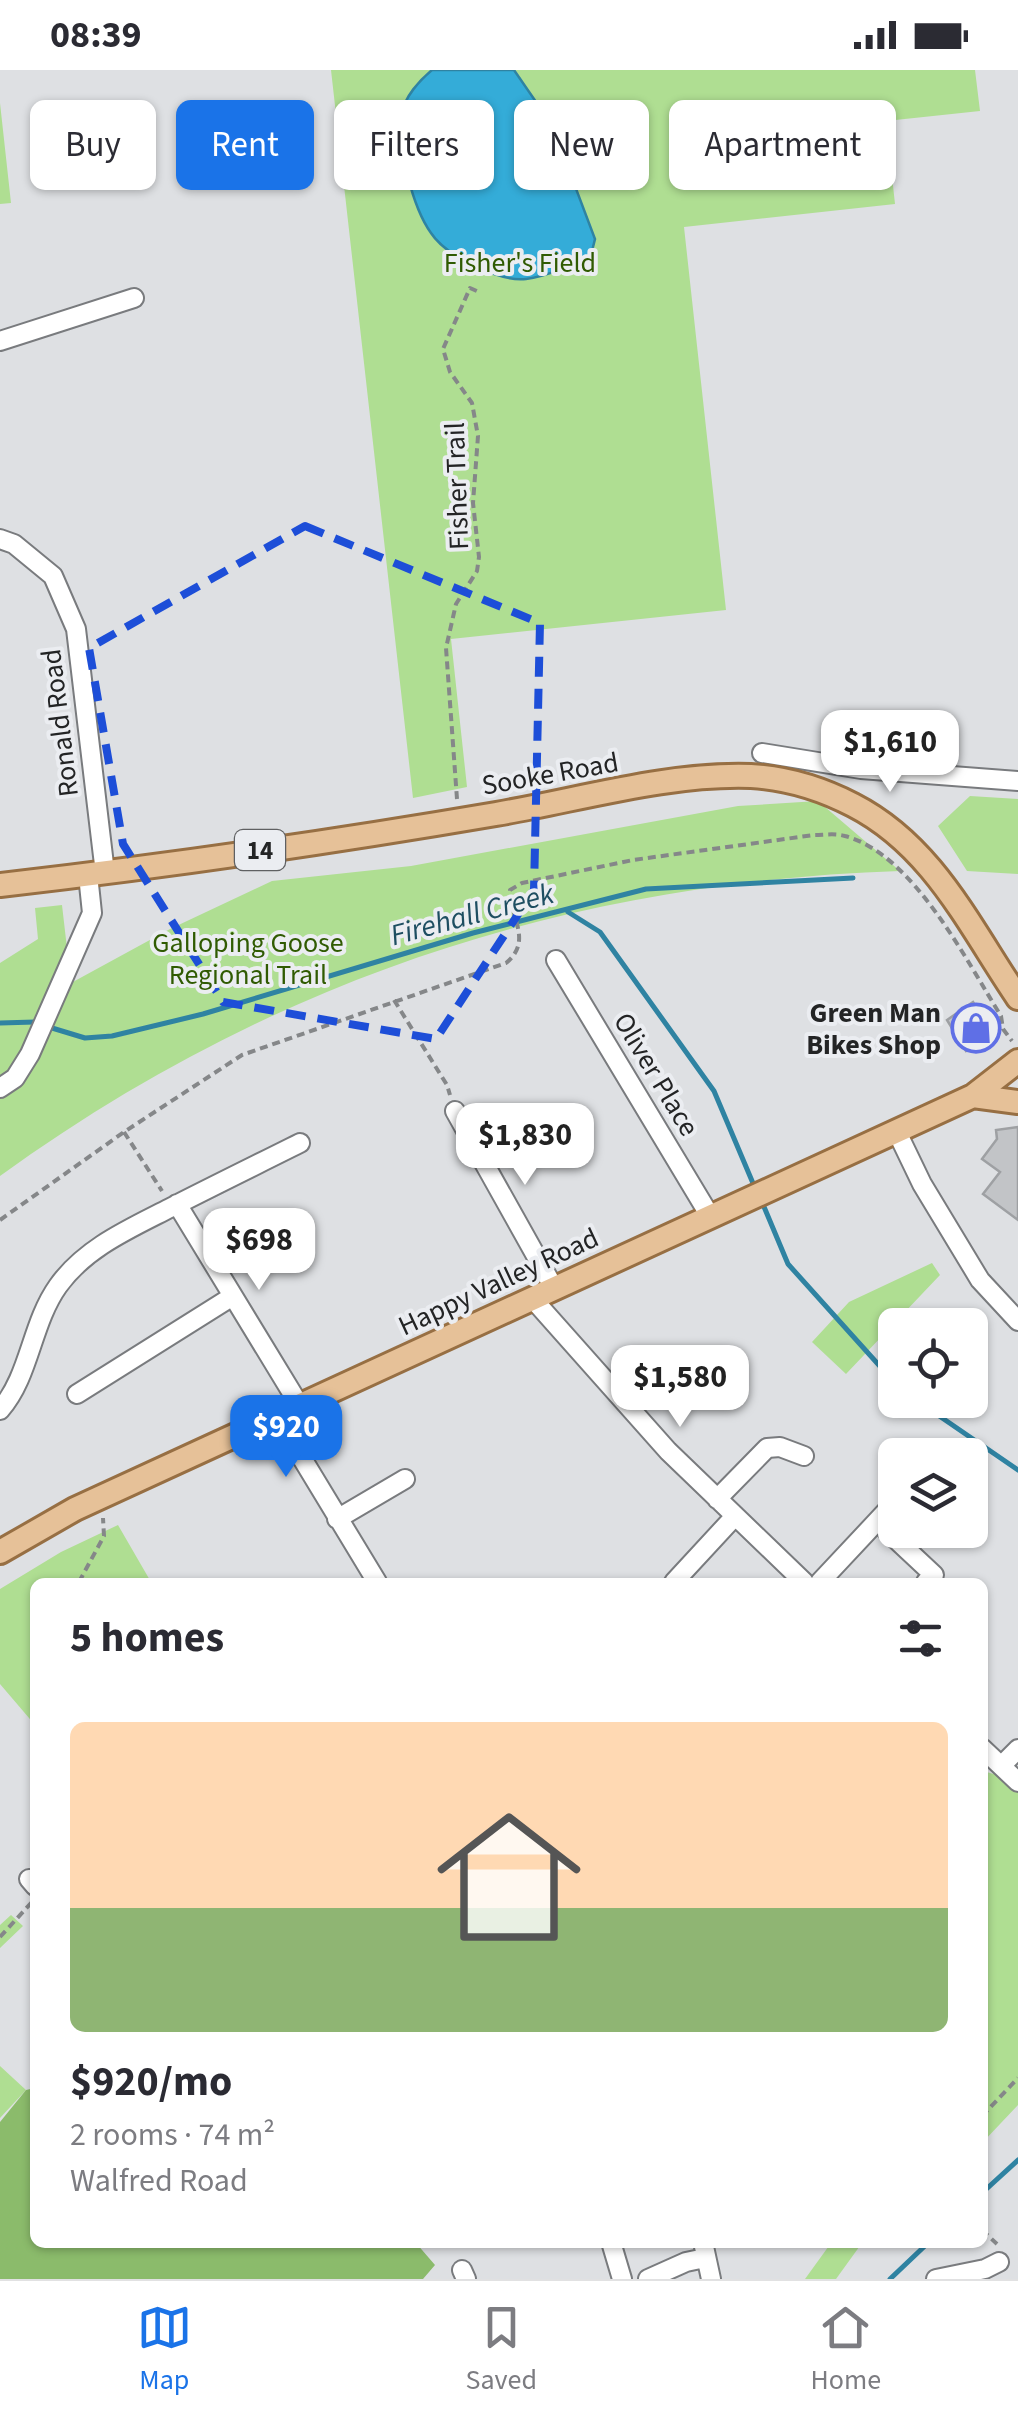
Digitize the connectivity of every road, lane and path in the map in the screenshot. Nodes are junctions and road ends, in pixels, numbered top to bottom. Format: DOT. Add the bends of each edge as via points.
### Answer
graph roads {
  1 [pos="479,292"];
  2 [pos="134,298"];
  3 [pos="0,340"];
  4 [pos="0,539"];
  5 [pos="762,753"];
  6 [pos="1018,781"];
  7 [pos="459,820"];
  8 [pos="96,874"];
  9 [pos="0,884"];
  10 [pos="556,960"];
  11 [pos="1018,998"];
  12 [pos="394,1000"];
  13 [pos="1007,1034"];
  14 [pos="1018,1061"];
  15 [pos="0,1088"];
  16 [pos="973,1096"];
  17 [pos="1018,1102"];
  18 [pos="455,1112"];
  19 [pos="896,1130"];
  20 [pos="124,1132"];
  21 [pos="300,1143"];
  22 [pos="174,1206"];
  23 [pos="710,1216"];
  24 [pos="0,1220"];
  25 [pos="554,1288"];
  26 [pos="233,1296"];
  27 [pos="532,1298"];
  28 [pos="1018,1322"];
  29 [pos="77,1394"];
  30 [pos="3,1398"];
  31 [pos="300,1406"];
  32 [pos="277,1417"];
  33 [pos="804,1456"];
  34 [pos="405,1479"];
  35 [pos="100,1499"];
  36 [pos="718,1499"];
  37 [pos="736,1516"];
  38 [pos="337,1519"];
  39 [pos="878,1520"];
  40 [pos="905,1548"];
  41 [pos="0,1552"];
  42 [pos="80,1578"];
  43 [pos="374,1578"];
  44 [pos="678,1578"];
  45 [pos="800,1578"];
  46 [pos="824,1578"];
  47 [pos="931,1578"];
  48 [pos="1018,1749"];
  49 [pos="988,1754"];
  50 [pos="1001,1766"];
  51 [pos="1018,1782"];
  52 [pos="30,1904"];
  53 [pos="0,1937"];
  54 [pos="1018,2078"];
  55 [pos="988,2110"];
  56 [pos="988,2238"];
  57 [pos="613,2248"];
  58 [pos="704,2250"];
  59 [pos="999,2254"];
  60 [pos="622,2279"];
  61 [pos="648,2279"];
  62 [pos="711,2279"];
  63 [pos="936,2279"];
  1 -- 7 [label="path, Fisher Trail" via="470,288 443,349 472,403 478,436 472,503 477,571 456,604 446,648"];
  2 -- 3 [label="street"];
  4 -- 8 [label="street, Ronald Road" via="53,576 76,629"];
  5 -- 6 [label="street" via="861,769"];
  7 -- 8 [label="main road, Sooke Road / 14"];
  7 -- 11 [label="main road, Sooke Road / 14" via="670,782 752,776 815,788 866,812 910,845 938,874"];
  8 -- 9 [label="main road, Sooke Road / 14"];
  8 -- 15 [label="street, Ronald Road" via="92,913 30,1054 16,1078"];
  10 -- 23 [label="street, Oliver Place"];
  12 -- 13 [label="path" via="516,954 520,931 510,890 522,884 634,860 849,836 926,898"];
  12 -- 18 [label="path" via="447,1084"];
  12 -- 20 [label="path" via="242,1055"];
  14 -- 16 [label="main road, Happy Valley Road"];
  16 -- 17 [label="main road"];
  16 -- 19 [label="main road, Happy Valley Road"];
  18 -- 25 [label="street"];
  19 -- 23 [label="main road, Happy Valley Road"];
  19 -- 28 [label="street" via="980,1280"];
  20 -- 22 [label="path"];
  20 -- 24 [label="path"];
  21 -- 22 [label="street"];
  22 -- 26 [label="street"];
  22 -- 30 [label="street" via="107,1241 60,1284 17,1385"];
  23 -- 25 [label="main road, Happy Valley Road"];
  25 -- 27 [label="main road, Happy Valley Road"];
  26 -- 29 [label="street"];
  26 -- 31 [label="street"];
  27 -- 31 [label="main road, Happy Valley Road"];
  27 -- 36 [label="street"];
  31 -- 32 [label="main road, Happy Valley Road"];
  32 -- 35 [label="main road, Happy Valley Road"];
  32 -- 38 [label="street"];
  33 -- 36 [label="street" via="767,1448"];
  34 -- 38 [label="street"];
  35 -- 41 [label="main road, Happy Valley Road"];
  35 -- 42 [label="path" via="104,1536"];
  36 -- 37 [label="street"];
  37 -- 44 [label="street"];
  37 -- 45 [label="street"];
  38 -- 43 [label="street"];
  39 -- 46 [label="street"];
  40 -- 47 [label="street"];
  48 -- 50 [label="street"];
  49 -- 50 [label="street"];
  50 -- 51 [label="street"];
  52 -- 53 [label="path"];
  54 -- 55 [label="path"];
  56 -- 59 [label="path"];
  57 -- 60 [label="street"];
  58 -- 61 [label="street"];
  58 -- 62 [label="street"];
  59 -- 63 [label="street" via="986,2269"];
}
